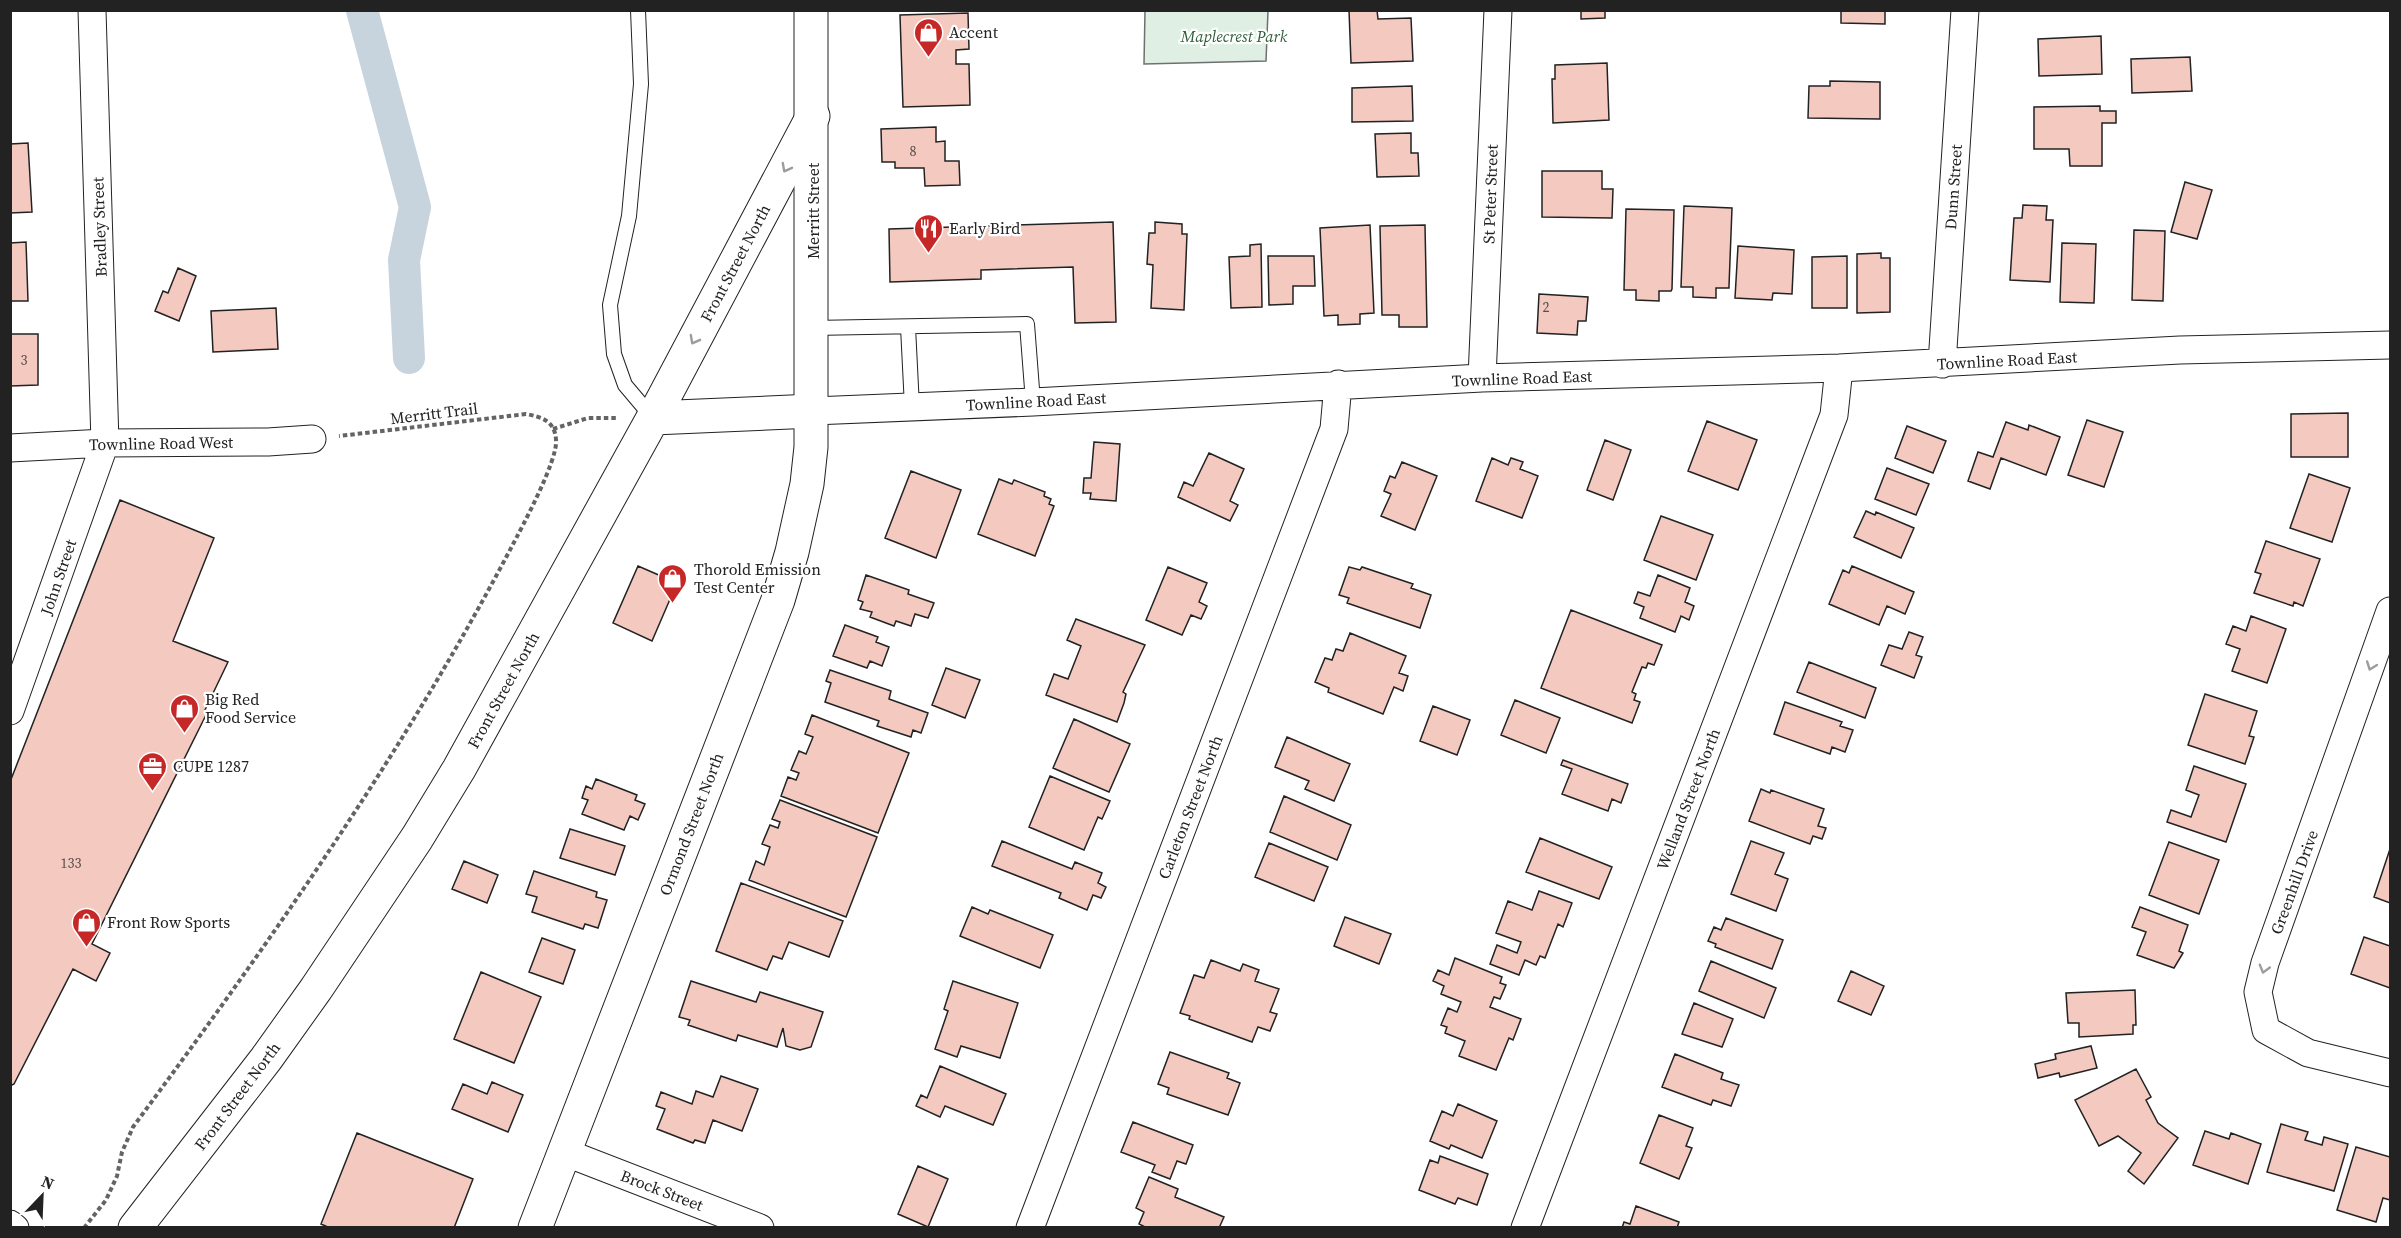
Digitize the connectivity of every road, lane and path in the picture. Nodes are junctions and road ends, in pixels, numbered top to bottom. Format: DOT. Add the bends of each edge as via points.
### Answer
graph roads {
  1 [pos="92,10"];
  2 [pos="638,10"];
  3 [pos="812,10"];
  4 [pos="1498,10"];
  5 [pos="1965,10"];
  6 [pos="813,116"];
  7 [pos="908,327"];
  8 [pos="813,328"];
  9 [pos="2391,345"];
  10 [pos="1942,364"];
  11 [pos="1839,368"];
  12 [pos="1482,378"];
  13 [pos="1338,384"];
  14 [pos="1033,402"];
  15 [pos="912,407"];
  16 [pos="813,411"];
  17 [pos="653,418"];
  18 [pos="553,429"];
  19 [pos="312,439"];
  20 [pos="105,443"];
  21 [pos="10,448"];
  22 [pos="2391,611"];
  23 [pos="10,711"];
  24 [pos="2391,1073"];
  25 [pos="564,1152"];
  26 [pos="10,1224"];
  27 [pos="15,1227"];
  28 [pos="84,1227"];
  29 [pos="135,1227"];
  30 [pos="535,1227"];
  31 [pos="759,1227"];
  32 [pos="1030,1227"];
  33 [pos="1525,1227"];
  1 -- 20 [label="street, Bradley Street"];
  2 -- 17 [label="lane" via="641,84 629,216 610,305 614,354 625,385"];
  3 -- 6 [label="street, Merritt Street"];
  4 -- 12 [label="street, St Peter Street"];
  5 -- 10 [label="street, Dunn Street"];
  6 -- 8 [label="street, Merritt Street"];
  6 -- 17 [label="street, Front Street North, one-way"];
  7 -- 8 [label="lane"];
  7 -- 14 [label="lane" via="1027,324"];
  7 -- 15 [label="lane"];
  8 -- 16 [label="street, Merritt Street"];
  9 -- 10 [label="street, Townline Road East" via="2180,350"];
  10 -- 11 [label="street, Townline Road East"];
  11 -- 12 [label="street, Townline Road East"];
  11 -- 33 [label="street, Welland Street North" via="1834,415"];
  12 -- 13 [label="street, Townline Road East"];
  13 -- 14 [label="street, Townline Road East"];
  13 -- 32 [label="street, Carleton Street North" via="1334,429"];
  14 -- 15 [label="street, Townline Road East"];
  15 -- 16 [label="street, Townline Road East"];
  16 -- 17 [label="street, Townline Road East"];
  16 -- 25 [label="street, Ormond Street North" via="807,484 778,600"];
  17 -- 18 [label="path" via="588,418"];
  17 -- 29 [label="street, Front Street North" via="417,838 262,1065"];
  18 -- 19 [label="path, Merritt Trail" via="543,417 526,414"];
  18 -- 28 [label="path" via="555,453 525,521 444,670 260,954 133,1127 106,1200"];
  19 -- 20 [label="street, Townline Road West"];
  20 -- 21 [label="street, Townline Road West"];
  20 -- 23 [label="street, John Street"];
  22 -- 24 [label="street, Greenhill Drive, one-way" via="2258,992 2266,1030 2308,1053"];
  25 -- 30 [label="street, Ormond Street North"];
  25 -- 31 [label="street, Brock Street"];
  26 -- 27 [label="street"];
}
